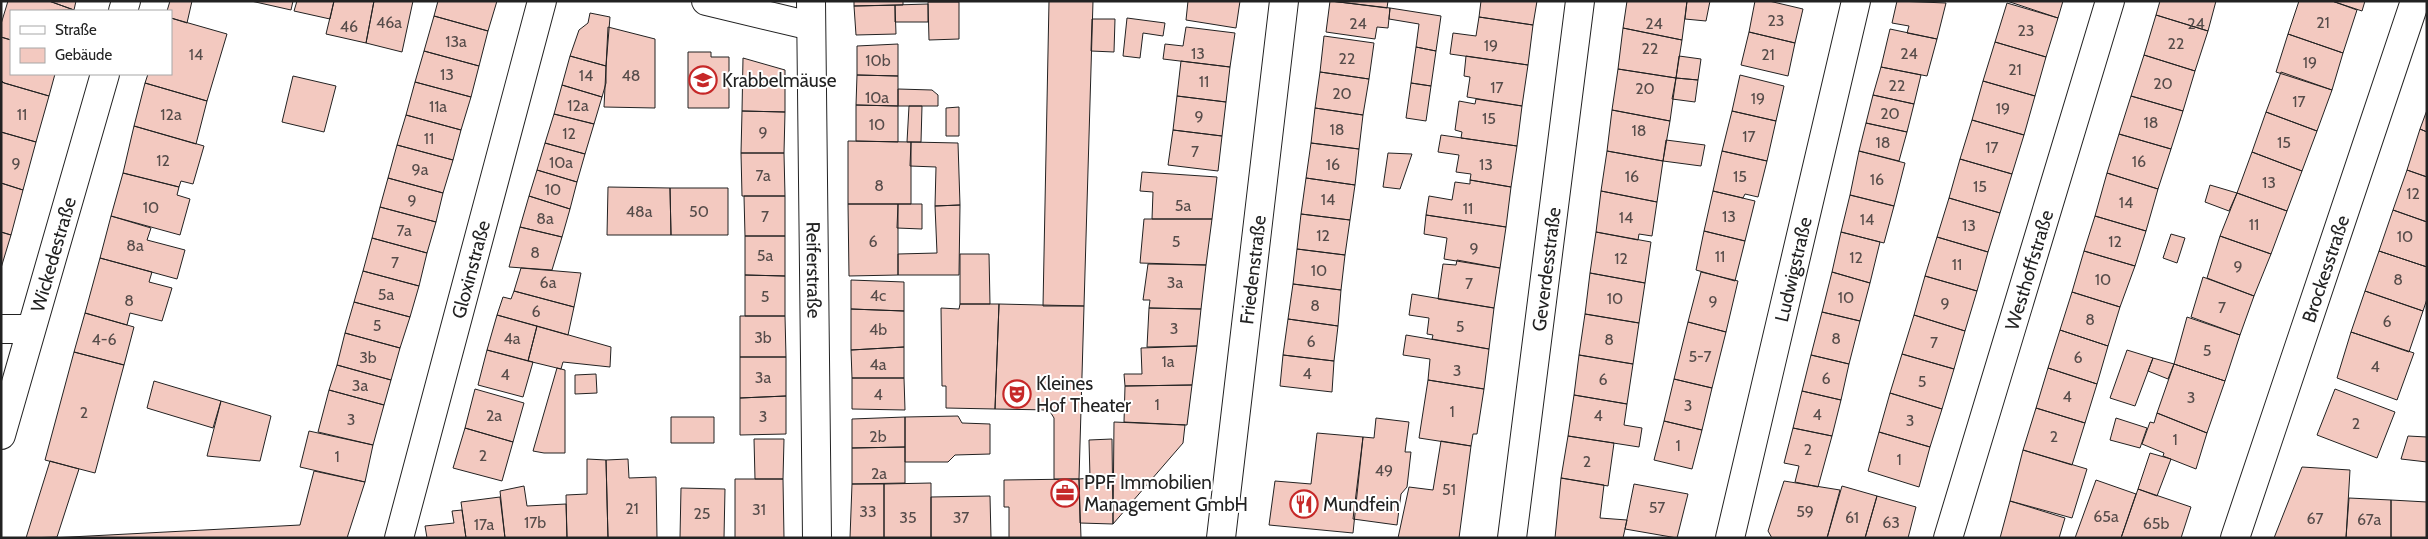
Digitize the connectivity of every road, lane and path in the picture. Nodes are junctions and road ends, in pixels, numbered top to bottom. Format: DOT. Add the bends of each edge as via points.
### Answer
graph roads {
  1 [pos="542,1"];
  2 [pos="706,1"];
  3 [pos="1284,1"];
  4 [pos="1580,1"];
  5 [pos="1856,1"];
  6 [pos="2110,1"];
  7 [pos="2415,1"];
  8 [pos="811,14"];
  9 [pos="105,75"];
  10 [pos="1,329"];
  11 [pos="30,329"];
  12 [pos="1,435"];
  13 [pos="399,538"];
  14 [pos="817,538"];
  15 [pos="1221,538"];
  16 [pos="1512,538"];
  17 [pos="1730,538"];
  18 [pos="1948,538"];
  19 [pos="2235,538"];
  1 -- 13 [label="street, Gloxinstraße"];
  2 -- 8 [label="street"];
  3 -- 15 [label="street, Friedenstraße"];
  4 -- 16 [label="street, Geverdesstraße"];
  5 -- 17 [label="street, Ludwigstraße"];
  6 -- 18 [label="street, Westhoffstraße"];
  7 -- 19 [label="street, Brockesstraße"];
  8 -- 14 [label="street, Reiferstraße"];
  9 -- 11 [label="street, Wickedestraße"];
  10 -- 11 [label="street"];
  11 -- 12 [label="street, Wickedestraße"];
}
